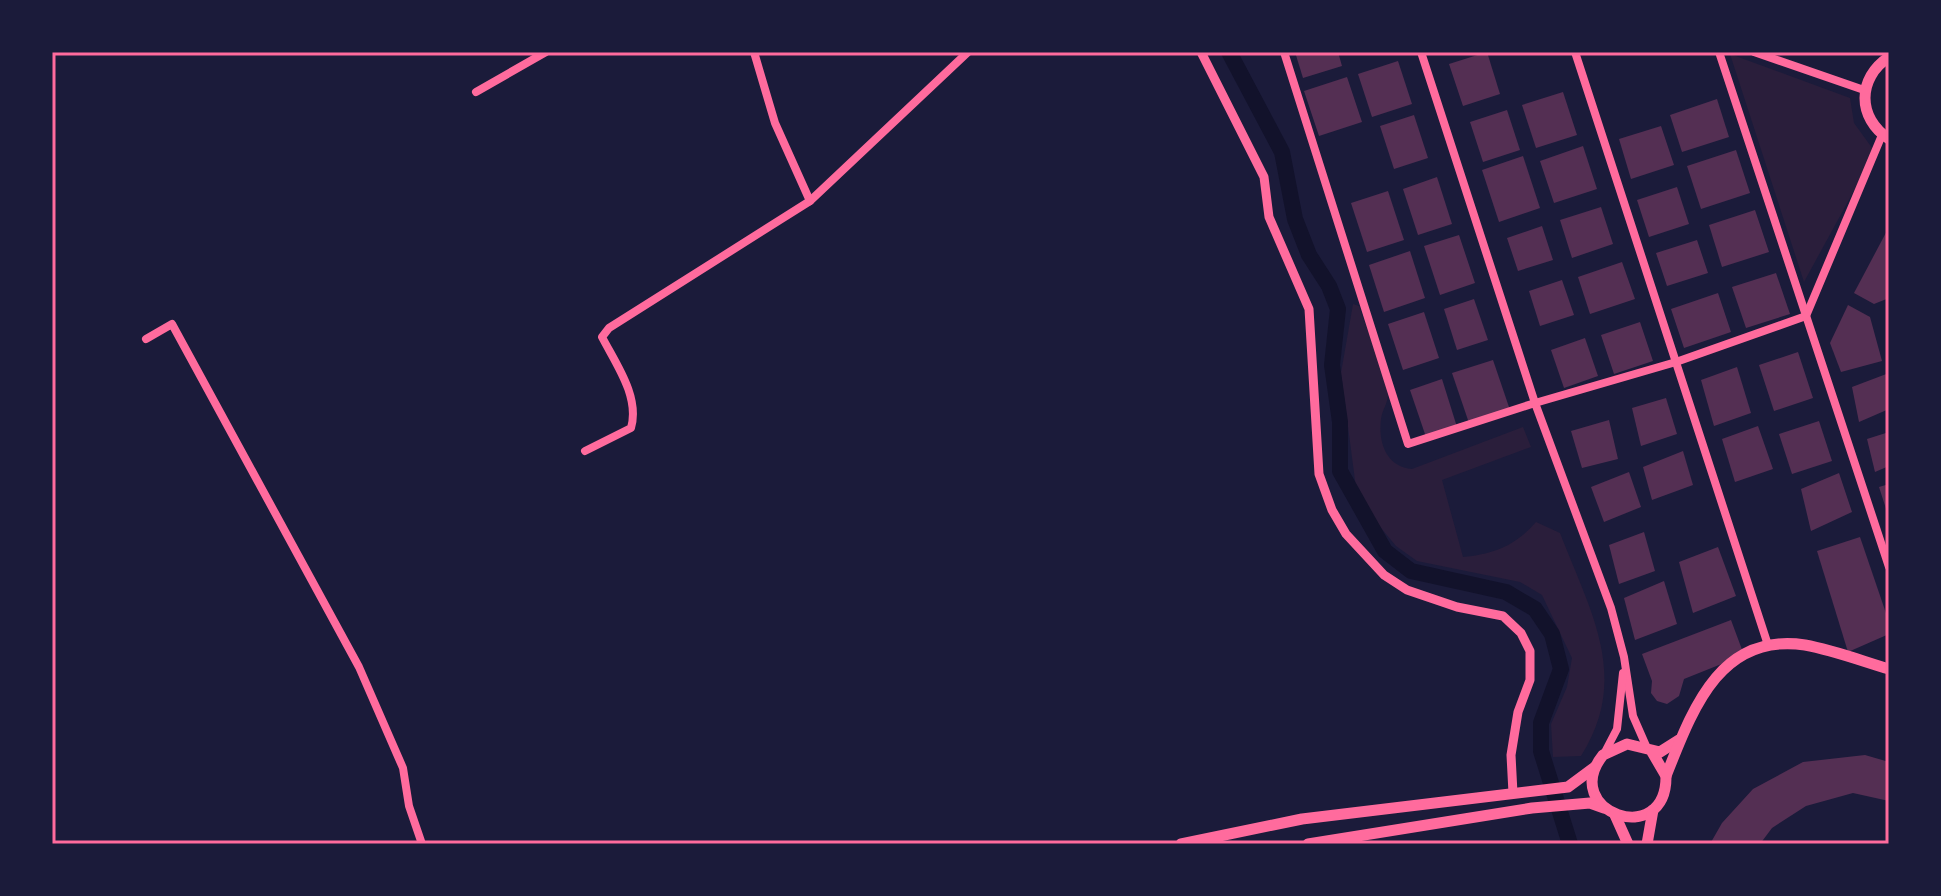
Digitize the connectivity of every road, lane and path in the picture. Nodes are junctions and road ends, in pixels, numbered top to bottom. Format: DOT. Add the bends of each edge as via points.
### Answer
graph roads {
  1 [pos="546,52"];
  2 [pos="754,52"];
  3 [pos="968,52"];
  4 [pos="1201,52"];
  5 [pos="1284,52"];
  6 [pos="1421,52"];
  7 [pos="1575,52"];
  8 [pos="1719,52"];
  9 [pos="1754,52"];
  10 [pos="1874,52"];
  11 [pos="1889,57"];
  12 [pos="1878,64"];
  13 [pos="1864,90"];
  14 [pos="476,92"];
  15 [pos="1886,137"];
  16 [pos="810,201"];
  17 [pos="1806,316"];
  18 [pos="146,339"];
  19 [pos="1676,362"];
  20 [pos="1535,403"];
  21 [pos="585,451"];
  22 [pos="1889,567"];
  23 [pos="1768,645"];
  24 [pos="1624,657"];
  25 [pos="1889,669"];
  26 [pos="1685,732"];
  27 [pos="1650,750"];
  28 [pos="1603,755"];
  29 [pos="1595,767"];
  30 [pos="1666,776"];
  31 [pos="1513,793"];
  32 [pos="1604,808"];
  33 [pos="1653,810"];
  34 [pos="1615,815"];
  35 [pos="422,844"];
  36 [pos="1181,844"];
  37 [pos="1308,844"];
  38 [pos="1628,844"];
  39 [pos="1647,844"];
  1 -- 14 [label="street"];
  2 -- 16 [label="street" via="775,123"];
  3 -- 16 [label="street"];
  4 -- 31 [label="street" via="1264,177 1269,217 1309,309 1319,474 1332,510 1346,534 1384,575 1407,590 1503,616 1530,651 1530,680 1511,755"];
  5 -- 20 [label="street" via="1408,444"];
  6 -- 20 [label="street"];
  7 -- 19 [label="street"];
  8 -- 17 [label="street"];
  9 -- 13 [label="street"];
  10 -- 12 [label="main road"];
  11 -- 12 [label="main road"];
  12 -- 13 [label="main road"];
  13 -- 15 [label="main road" via="1867,115"];
  15 -- 17 [label="street"];
  16 -- 21 [label="street" via="609,328 602,337 636,413 631,428"];
  17 -- 19 [label="street"];
  17 -- 22 [label="street"];
  18 -- 35 [label="street" via="172,324 225,420 377,706 403,768"];
  19 -- 20 [label="street"];
  19 -- 23 [label="street"];
  20 -- 24 [label="street"];
  23 -- 25 [label="main road" via="1804,645"];
  23 -- 26 [label="main road" via="1725,664"];
  24 -- 27 [label="street" via="1633,716"];
  24 -- 28 [label="street" via="1617,729"];
  26 -- 27 [label="main road" via="1666,750"];
  26 -- 30 [label="main road"];
  27 -- 28 [label="main road" via="1620,745"];
  27 -- 30 [label="main road"];
  28 -- 29 [label="main road"];
  29 -- 31 [label="main road" via="1568,787"];
  29 -- 32 [label="main road" via="1593,789"];
  30 -- 33 [label="main road" via="1664,795"];
  31 -- 36 [label="main road" via="1302,819"];
  32 -- 34 [label="main road"];
  32 -- 37 [label="main road" via="1590,803 1532,808"];
  33 -- 34 [label="main road" via="1637,817"];
  33 -- 39 [label="main road"];
  34 -- 38 [label="main road"];
}
